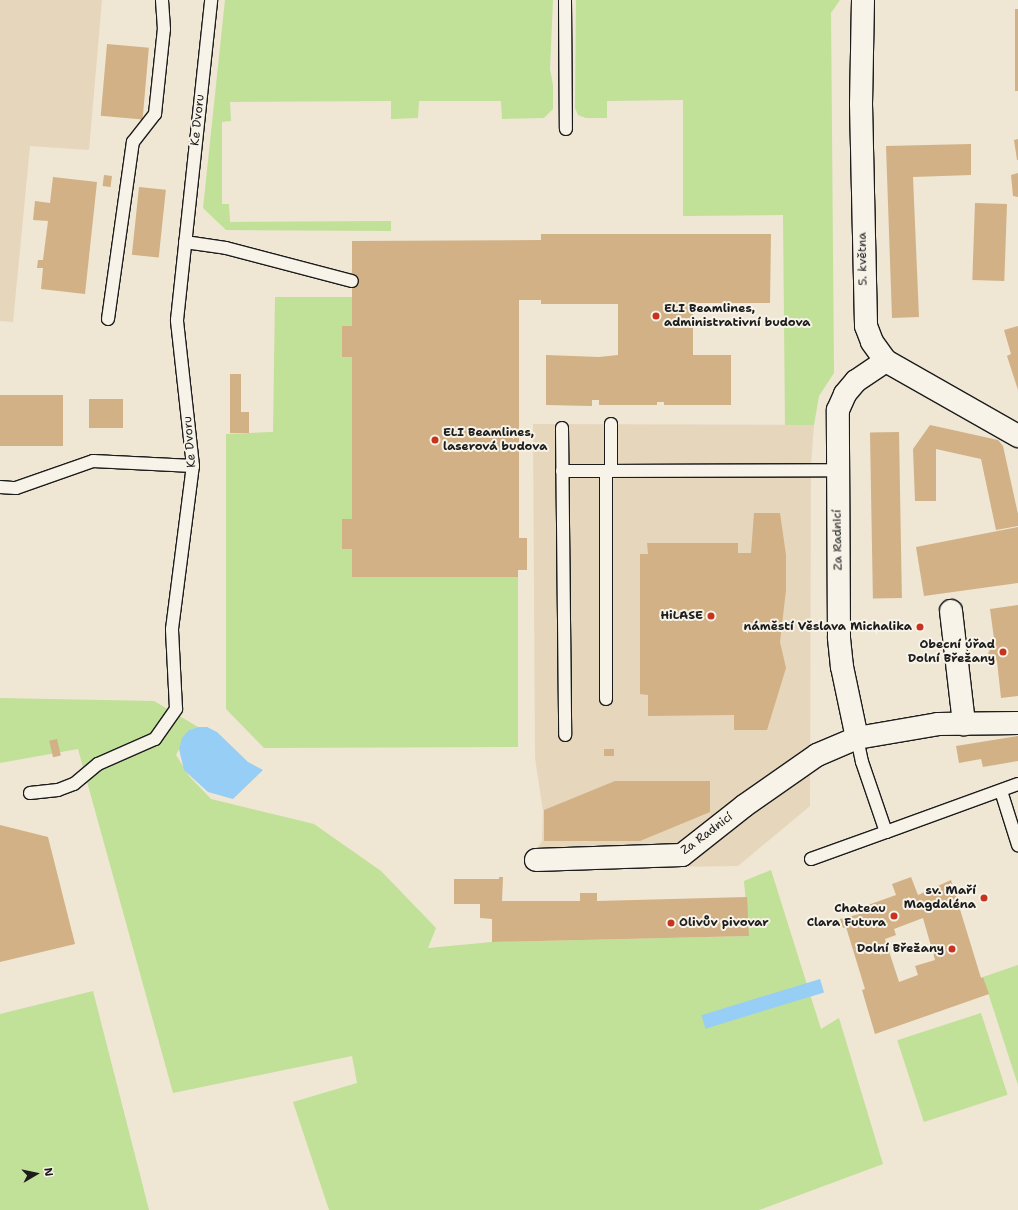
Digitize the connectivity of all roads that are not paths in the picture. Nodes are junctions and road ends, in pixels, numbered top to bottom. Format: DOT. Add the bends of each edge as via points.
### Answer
graph roads {
  1 [pos="162,0"];
  2 [pos="211,0"];
  3 [pos="565,0"];
  4 [pos="863,0"];
  5 [pos="566,129"];
  6 [pos="185,242"];
  7 [pos="352,281"];
  8 [pos="108,319"];
  9 [pos="886,361"];
  10 [pos="611,424"];
  11 [pos="562,428"];
  12 [pos="1018,436"];
  13 [pos="193,466"];
  14 [pos="837,470"];
  15 [pos="562,471"];
  16 [pos="608,471"];
  17 [pos="0,487"];
  18 [pos="951,611"];
  19 [pos="606,699"];
  20 [pos="1018,723"];
  21 [pos="964,724"];
  22 [pos="565,735"];
  23 [pos="856,738"];
  24 [pos="1018,784"];
  25 [pos="1000,791"];
  26 [pos="30,793"];
  27 [pos="886,832"];
  28 [pos="1018,845"];
  29 [pos="536,860"];
  30 [pos="811,860"];
  1 -- 8 [label="lane" via="164,30 155,114 133,142"];
  2 -- 6 [label="lane, Ke Dvoru"];
  3 -- 5 [label="lane"];
  4 -- 9 [label="street, 5. května" via="860,104 864,302 866,326 872,342"];
  6 -- 7 [label="lane" via="226,248"];
  6 -- 13 [label="lane, Ke Dvoru" via="177,320"];
  9 -- 12 [label="street, 5. května"];
  9 -- 14 [label="street, Za Radnicí" via="856,381 845,394 838,410"];
  10 -- 16 [label="lane"];
  11 -- 15 [label="lane"];
  13 -- 17 [label="lane" via="93,461 16,488"];
  13 -- 26 [label="lane, Ke Dvoru" via="172,629 176,709 155,740 98,764 74,784 58,790"];
  14 -- 16 [label="lane"];
  14 -- 23 [label="street, Za Radnicí" via="839,637 842,667"];
  15 -- 16 [label="lane"];
  15 -- 22 [label="lane"];
  16 -- 19 [label="lane"];
  18 -- 21 [label="street"];
  20 -- 21 [label="street, Za Radnicí"];
  21 -- 23 [label="street, Za Radnicí" via="938,724"];
  23 -- 27 [label="lane"];
  23 -- 29 [label="street, Za Radnicí" via="817,755 744,806 682,855"];
  24 -- 25 [label="lane"];
  25 -- 27 [label="lane"];
  25 -- 28 [label="lane"];
  27 -- 30 [label="lane"];
}
